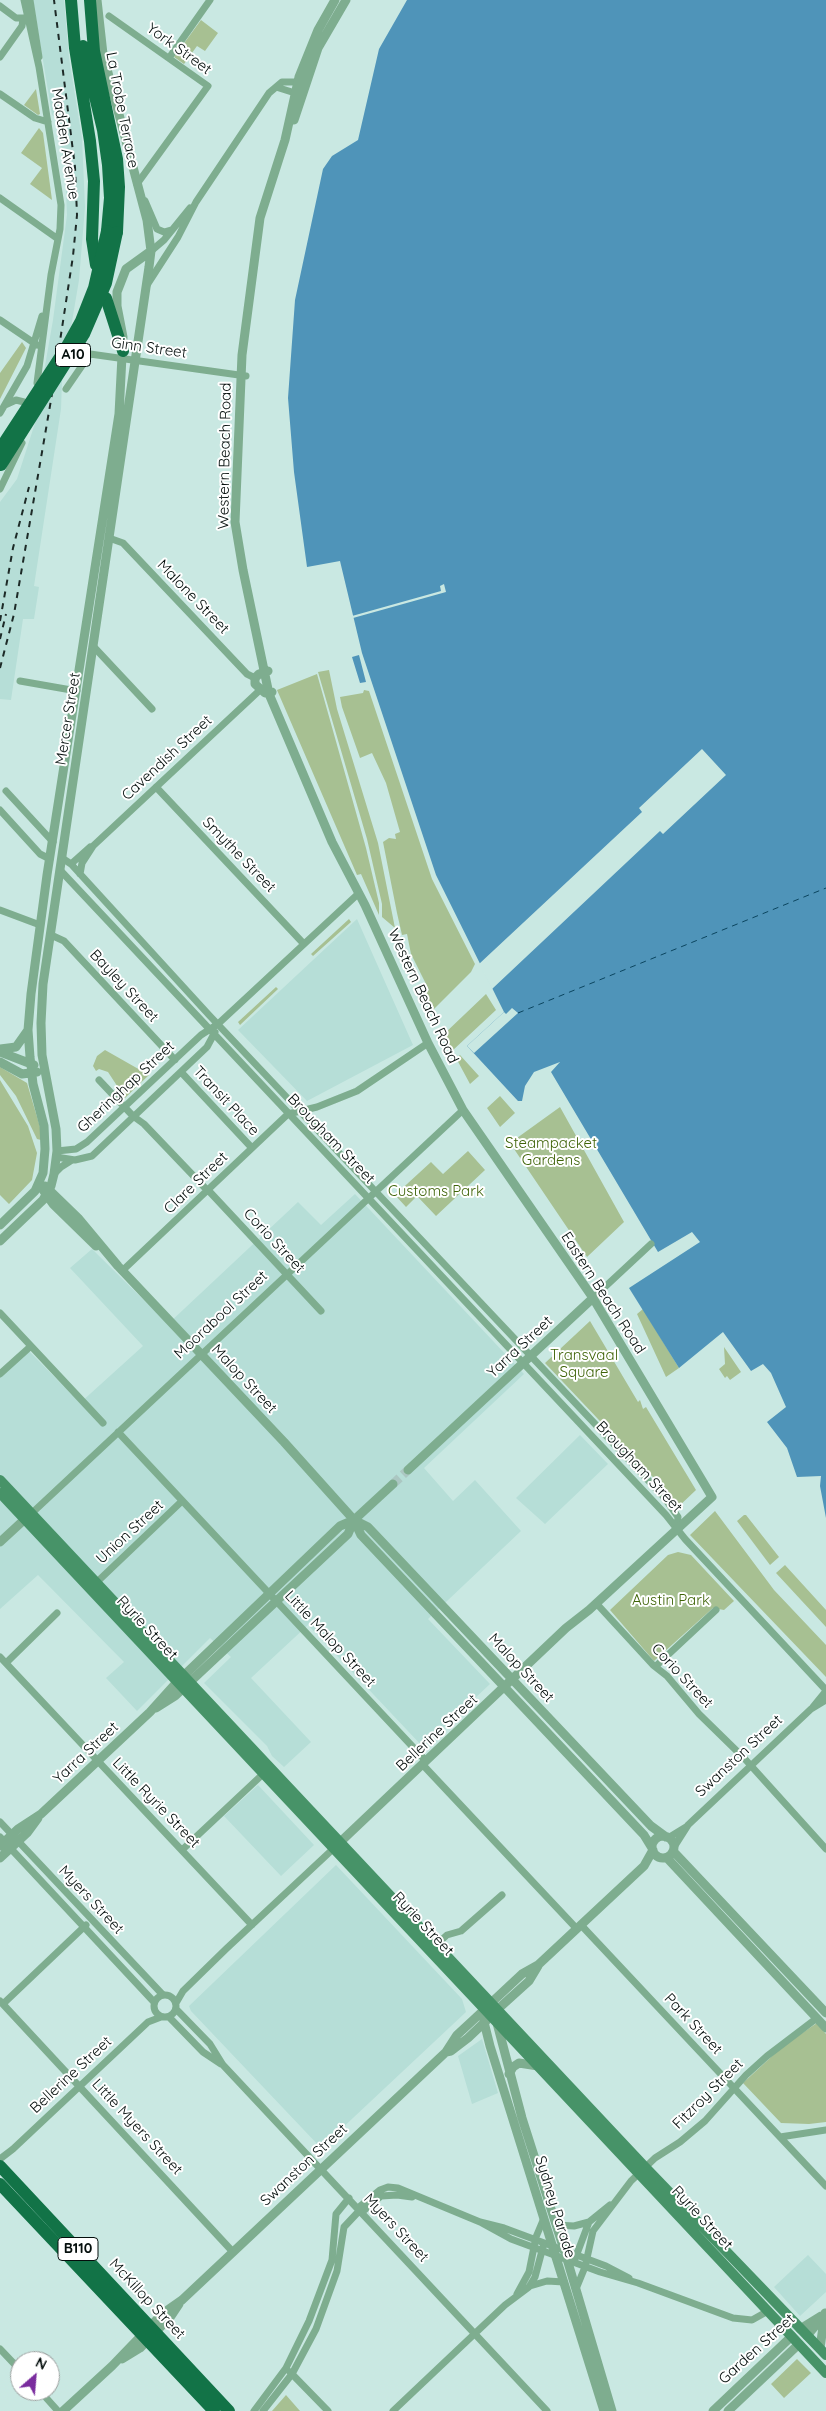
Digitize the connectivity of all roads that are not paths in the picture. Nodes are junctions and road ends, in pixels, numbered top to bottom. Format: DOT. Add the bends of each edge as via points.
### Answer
graph roads {
  1 [pos="24,0"];
  2 [pos="30,0"];
  3 [pos="71,0"];
  4 [pos="78,0"];
  5 [pos="90,0"];
  6 [pos="97,0"];
  7 [pos="210,0"];
  8 [pos="346,0"];
  9 [pos="334,3"];
  10 [pos="0,6"];
  11 [pos="109,16"];
  12 [pos="28,18"];
  13 [pos="0,57"];
  14 [pos="169,58"];
  15 [pos="276,87"];
  16 [pos="300,89"];
  17 [pos="0,94"];
  18 [pos="48,122"];
  19 [pos="137,185"];
  20 [pos="0,198"];
  21 [pos="196,202"];
  22 [pos="172,229"];
  23 [pos="112,232"];
  24 [pos="58,239"];
  25 [pos="151,251"];
  26 [pos="96,264"];
  27 [pos="147,285"];
  28 [pos="106,298"];
  29 [pos="0,320"];
  30 [pos="38,345"];
  31 [pos="123,355"];
  32 [pos="136,360"];
  33 [pos="243,375"];
  34 [pos="37,383"];
  35 [pos="66,388"];
  36 [pos="24,402"];
  37 [pos="5,405"];
  38 [pos="0,413"];
  39 [pos="22,443"];
  40 [pos="0,449"];
  41 [pos="1,466"];
  42 [pos="0,489"];
  43 [pos="105,538"];
  44 [pos="93,646"];
  45 [pos="266,672"];
  46 [pos="255,678"];
  47 [pos="20,681"];
  48 [pos="267,691"];
  49 [pos="81,692"];
  50 [pos="152,709"];
  51 [pos="156,787"];
  52 [pos="6,791"];
  53 [pos="2,813"];
  54 [pos="57,822"];
  55 [pos="36,826"];
  56 [pos="53,842"];
  57 [pos="93,846"];
  58 [pos="62,858"];
  59 [pos="50,859"];
  60 [pos="71,864"];
  61 [pos="60,870"];
  62 [pos="80,874"];
  63 [pos="359,893"];
  64 [pos="0,910"];
  65 [pos="40,925"];
  66 [pos="51,935"];
  67 [pos="304,943"];
  68 [pos="35,959"];
  69 [pos="47,961"];
  70 [pos="218,1024"];
  71 [pos="28,1030"];
  72 [pos="212,1032"];
  73 [pos="428,1043"];
  74 [pos="0,1051"];
  75 [pos="175,1060"];
  76 [pos="0,1062"];
  77 [pos="30,1064"];
  78 [pos="44,1069"];
  79 [pos="180,1072"];
  80 [pos="31,1074"];
  81 [pos="99,1080"];
  82 [pos="124,1108"];
  83 [pos="463,1110"];
  84 [pos="303,1112"];
  85 [pos="288,1114"];
  86 [pos="133,1116"];
  87 [pos="252,1148"];
  88 [pos="45,1154"];
  89 [pos="57,1154"];
  90 [pos="74,1160"];
  91 [pos="54,1174"];
  92 [pos="41,1180"];
  93 [pos="208,1190"];
  94 [pos="376,1191"];
  95 [pos="47,1193"];
  96 [pos="369,1198"];
  97 [pos="0,1225"];
  98 [pos="2,1236"];
  99 [pos="651,1244"];
  100 [pos="122,1271"];
  101 [pos="286,1275"];
  102 [pos="593,1298"];
  103 [pos="321,1312"];
  104 [pos="0,1313"];
  105 [pos="31,1346"];
  106 [pos="202,1354"];
  107 [pos="530,1355"];
  108 [pos="523,1362"];
  109 [pos="0,1374"];
  110 [pos="103,1423"];
  111 [pos="118,1432"];
  112 [pos="624,1455"];
  113 [pos="616,1462"];
  114 [pos="408,1470"];
  115 [pos="0,1480"];
  116 [pos="393,1484"];
  117 [pos="0,1493"];
  118 [pos="712,1496"];
  119 [pos="182,1501"];
  120 [pos="28,1516"];
  121 [pos="354,1520"];
  122 [pos="677,1528"];
  123 [pos="0,1542"];
  124 [pos="400,1561"];
  125 [pos="392,1568"];
  126 [pos="97,1582"];
  127 [pos="270,1594"];
  128 [pos="276,1601"];
  129 [pos="596,1603"];
  130 [pos="716,1610"];
  131 [pos="57,1613"];
  132 [pos="0,1657"];
  133 [pos="6,1663"];
  134 [pos="654,1665"];
  135 [pos="513,1680"];
  136 [pos="183,1682"];
  137 [pos="505,1687"];
  138 [pos="826,1691"];
  139 [pos="826,1700"];
  140 [pos="811,1709"];
  141 [pos="579,1750"];
  142 [pos="571,1757"];
  143 [pos="97,1761"];
  144 [pos="424,1763"];
  145 [pos="750,1766"];
  146 [pos="263,1774"];
  147 [pos="622,1796"];
  148 [pos="614,1803"];
  149 [pos="0,1822"];
  150 [pos="688,1825"];
  151 [pos="667,1838"];
  152 [pos="7,1842"];
  153 [pos="337,1845"];
  154 [pos="653,1849"];
  155 [pos="826,1849"];
  156 [pos="182,1850"];
  157 [pos="670,1853"];
  158 [pos="0,1858"];
  159 [pos="644,1866"];
  160 [pos="502,1895"];
  161 [pos="91,1920"];
  162 [pos="252,1925"];
  163 [pos="84,1926"];
  164 [pos="579,1927"];
  165 [pos="437,1944"];
  166 [pos="183,1991"];
  167 [pos="167,1995"];
  168 [pos="1,2002"];
  169 [pos="154,2005"];
  170 [pos="176,2006"];
  171 [pos="825,2012"];
  172 [pos="491,2014"];
  173 [pos="161,2016"];
  174 [pos="169,2017"];
  175 [pos="817,2018"];
  176 [pos="148,2022"];
  177 [pos="826,2028"];
  178 [pos="223,2065"];
  179 [pos="538,2066"];
  180 [pos="509,2074"];
  181 [pos="80,2086"];
  182 [pos="734,2088"];
  183 [pos="826,2130"];
  184 [pos="780,2137"];
  185 [pos="0,2164"];
  186 [pos="322,2169"];
  187 [pos="642,2170"];
  188 [pos="0,2184"];
  189 [pos="826,2186"];
  190 [pos="349,2198"];
  191 [pos="614,2202"];
  192 [pos="360,2210"];
  193 [pos="544,2218"];
  194 [pos="480,2222"];
  195 [pos="589,2222"];
  196 [pos="556,2226"];
  197 [pos="535,2240"];
  198 [pos="534,2248"];
  199 [pos="548,2249"];
  200 [pos="233,2252"];
  201 [pos="571,2257"];
  202 [pos="586,2258"];
  203 [pos="585,2266"];
  204 [pos="564,2282"];
  205 [pos="638,2283"];
  206 [pos="529,2287"];
  207 [pos="576,2289"];
  208 [pos="515,2296"];
  209 [pos="768,2311"];
  210 [pos="826,2313"];
  211 [pos="804,2332"];
  212 [pos="148,2333"];
  213 [pos="474,2334"];
  214 [pos="795,2340"];
  215 [pos="300,2341"];
  216 [pos="308,2346"];
  217 [pos="0,2349"];
  218 [pos="823,2352"];
  219 [pos="10,2360"];
  220 [pos="286,2368"];
  221 [pos="755,2371"];
  222 [pos="826,2373"];
  223 [pos="292,2374"];
  224 [pos="762,2379"];
  225 [pos="49,2401"];
  226 [pos="58,2411"];
  227 [pos="63,2411"];
  228 [pos="214,2411"];
  229 [pos="229,2411"];
  230 [pos="254,2411"];
  231 [pos="263,2411"];
  232 [pos="328,2411"];
  233 [pos="393,2411"];
  234 [pos="547,2411"];
  235 [pos="604,2411"];
  236 [pos="612,2411"];
  237 [pos="713,2411"];
  238 [pos="728,2411"];
  1 -- 12 [label="street, Madden Avenue"];
  2 -- 12 [label="street, Madden Avenue"];
  3 -- 26 [label="highway" via="94,181 92,239"];
  4 -- 23 [label="highway, La Trobe Terrace / A10" via="83,47 103,130"];
  5 -- 23 [label="highway, La Trobe Terrace / A10" via="94,51 117,159 119,194"];
  6 -- 19 [label="street, Mercer Street" via="103,54"];
  7 -- 14 [label="street"];
  8 -- 9 [label="street, Western Beach Road"];
  9 -- 16 [label="street, Western Beach Road" via="315,37"];
  10 -- 12 [label="street" via="16,18"];
  11 -- 14 [label="street, York Street"];
  12 -- 13 [label="street"];
  12 -- 18 [label="street, Madden Avenue" via="38,48"];
  14 -- 19 [label="street, York Street" via="208,86"];
  15 -- 16 [label="street"];
  15 -- 16 [label="street" via="284,82"];
  15 -- 21 [label="street"];
  16 -- 33 [label="street, Western Beach Road" via="257,232"];
  17 -- 18 [label="street" via="35,118"];
  18 -- 24 [label="street, Madden Avenue" via="60,194"];
  19 -- 22 [label="street" via="156,228 164,232"];
  19 -- 25 [label="street, Mercer Street" via="147,220"];
  20 -- 24 [label="street"];
  21 -- 22 [label="street"];
  21 -- 27 [label="street"];
  22 -- 25 [label="street"];
  23 -- 40 [label="highway, La Trobe Terrace / A10, bridge" via="81,320"];
  23 -- 41 [label="highway, La Trobe Terrace / A10, bridge" via="106,283 84,334"];
  24 -- 30 [label="street, Madden Avenue"];
  25 -- 27 [label="street, Mercer Street"];
  25 -- 31 [label="street, Mercer Street" via="129,266 119,284 117,306"];
  27 -- 32 [label="street, Mercer Street"];
  28 -- 31 [label="highway"];
  29 -- 30 [label="street"];
  30 -- 34 [label="street, Madden Avenue"];
  30 -- 37 [label="street, Madden Avenue"];
  31 -- 32 [label="street, Ginn Street"];
  31 -- 35 [label="street, Ginn Street" via="90,354"];
  31 -- 43 [label="street, Mercer Street"];
  32 -- 33 [label="street, Ginn Street"];
  32 -- 43 [label="street, Mercer Street"];
  33 -- 45 [label="street, Western Beach Road" via="236,522"];
  36 -- 37 [label="street" via="15,400"];
  37 -- 38 [label="street, Madden Avenue"];
  39 -- 42 [label="street"];
  43 -- 44 [label="street, Mercer Street"];
  43 -- 46 [label="street, Malone Street" via="123,543 245,672"];
  43 -- 49 [label="street, Mercer Street"];
  44 -- 49 [label="street, Mercer Street"];
  44 -- 50 [label="street"];
  45 -- 46 [label="street"];
  45 -- 48 [label="street, Western Beach Road"];
  46 -- 48 [label="street" via="255,684"];
  47 -- 49 [label="street"];
  48 -- 51 [label="street, Cavendish Street"];
  48 -- 63 [label="street, Western Beach Road" via="329,834"];
  49 -- 54 [label="street, Mercer Street"];
  49 -- 58 [label="street, Mercer Street"];
  51 -- 57 [label="street, Cavendish Street"];
  51 -- 67 [label="street, Smythe Street"];
  52 -- 55 [label="street"];
  53 -- 59 [label="street, Brougham Street" via="40,854"];
  54 -- 55 [label="street" via="47,829"];
  54 -- 56 [label="street, Mercer Street"];
  55 -- 56 [label="street"];
  56 -- 59 [label="street, Mercer Street"];
  57 -- 60 [label="street, Cavendish Street"];
  57 -- 62 [label="street, Cavendish Street"];
  58 -- 59 [label="street"];
  58 -- 60 [label="street, Brougham Street"];
  58 -- 61 [label="street, Mercer Street"];
  59 -- 61 [label="street, Brougham Street"];
  59 -- 65 [label="street, Mercer Street"];
  60 -- 62 [label="street, Brougham Street"];
  61 -- 66 [label="street, Mercer Street"];
  61 -- 72 [label="street, Brougham Street"];
  62 -- 70 [label="street, Brougham Street"];
  63 -- 67 [label="street, Gheringhap Street"];
  63 -- 73 [label="street, Western Beach Road"];
  64 -- 65 [label="street"];
  65 -- 66 [label="street"];
  65 -- 68 [label="street, Mercer Street"];
  66 -- 69 [label="street, Mercer Street"];
  66 -- 75 [label="street, Bayley Street" via="64,941"];
  67 -- 70 [label="street, Gheringhap Street"];
  68 -- 69 [label="street"];
  68 -- 71 [label="street, Mercer Street"];
  69 -- 78 [label="street, Mercer Street" via="41,1010"];
  70 -- 72 [label="street, Gheringhap Street"];
  70 -- 84 [label="street, Brougham Street"];
  71 -- 74 [label="street" via="16,1047"];
  71 -- 77 [label="street, Mercer Street"];
  72 -- 75 [label="street, Gheringhap Street"];
  72 -- 79 [label="street, Gheringhap Street" via="207,1047"];
  72 -- 85 [label="street, Brougham Street"];
  73 -- 83 [label="street, Western Beach Road"];
  73 -- 84 [label="street" via="356,1091"];
  74 -- 77 [label="street"];
  75 -- 82 [label="street, Gheringhap Street"];
  76 -- 80 [label="street" via="21,1074"];
  77 -- 78 [label="street"];
  77 -- 80 [label="street, Mercer Street"];
  78 -- 80 [label="street"];
  78 -- 89 [label="street, Mercer Street" via="55,1124"];
  79 -- 86 [label="street, Gheringhap Street"];
  79 -- 87 [label="street, Transit Place"];
  80 -- 88 [label="street, Mercer Street" via="43,1117"];
  81 -- 82 [label="street, Corio Street"];
  82 -- 86 [label="street, Corio Street"];
  82 -- 89 [label="street, Gheringhap Street" via="83,1146"];
  83 -- 94 [label="street, Moorabool Street"];
  83 -- 102 [label="street, Eastern Beach Road"];
  84 -- 85 [label="street"];
  84 -- 94 [label="street, Brougham Street"];
  85 -- 87 [label="street, Clare Street"];
  85 -- 96 [label="street, Brougham Street"];
  86 -- 90 [label="street, Gheringhap Street" via="92,1156"];
  86 -- 93 [label="street, Corio Street"];
  87 -- 93 [label="street, Clare Street"];
  88 -- 89 [label="street, Gheringhap Street"];
  88 -- 92 [label="street"];
  89 -- 90 [label="street, Gheringhap Street"];
  89 -- 91 [label="street"];
  90 -- 91 [label="street, Gheringhap Street"];
  91 -- 95 [label="street"];
  92 -- 95 [label="street, Malop Street"];
  92 -- 97 [label="street" via="34,1193"];
  93 -- 100 [label="street, Clare Street"];
  93 -- 101 [label="street, Corio Street"];
  94 -- 96 [label="street, Moorabool Street"];
  94 -- 107 [label="street, Brougham Street"];
  95 -- 98 [label="street"];
  95 -- 100 [label="street, Malop Street" via="78,1230"];
  96 -- 101 [label="street, Moorabool Street"];
  96 -- 108 [label="street, Brougham Street"];
  99 -- 102 [label="street, Yarra Street"];
  100 -- 106 [label="street, Malop Street"];
  101 -- 103 [label="street, Corio Street"];
  101 -- 106 [label="street, Moorabool Street"];
  102 -- 107 [label="street, Yarra Street"];
  102 -- 118 [label="street, Eastern Beach Road"];
  104 -- 105 [label="street"];
  105 -- 109 [label="street"];
  105 -- 110 [label="street"];
  106 -- 111 [label="street, Moorabool Street"];
  106 -- 121 [label="street, Malop Street"];
  107 -- 108 [label="street, Yarra Street"];
  107 -- 112 [label="street, Brougham Street"];
  108 -- 113 [label="street, Brougham Street"];
  108 -- 114 [label="street, Yarra Street"];
  111 -- 119 [label="street, Little Malop Street"];
  111 -- 120 [label="street, Moorabool Street"];
  112 -- 113 [label="street"];
  112 -- 122 [label="street, Brougham Street" via="665,1498 678,1518"];
  113 -- 122 [label="street, Brougham Street"];
  115 -- 120 [label="main road, Ryrie Street"];
  116 -- 121 [label="street, Yarra Street"];
  117 -- 120 [label="main road, Ryrie Street"];
  118 -- 122 [label="street, Bellerine Street"];
  119 -- 126 [label="street, Union Street"];
  119 -- 127 [label="street, Little Malop Street"];
  120 -- 123 [label="street, Moorabool Street"];
  120 -- 126 [label="main road, Ryrie Street"];
  120 -- 136 [label="main road, Ryrie Street"];
  121 -- 124 [label="street, Malop Street" via="368,1527"];
  121 -- 125 [label="street, Malop Street" via="361,1535"];
  121 -- 127 [label="street, Yarra Street" via="340,1526"];
  121 -- 128 [label="street, Yarra Street" via="348,1534"];
  122 -- 129 [label="street, Bellerine Street"];
  122 -- 138 [label="street"];
  124 -- 125 [label="street"];
  124 -- 135 [label="street, Malop Street"];
  125 -- 137 [label="street, Malop Street"];
  126 -- 136 [label="main road, Ryrie Street"];
  127 -- 128 [label="street, Little Malop Street"];
  127 -- 136 [label="street, Yarra Street"];
  128 -- 136 [label="street, Yarra Street"];
  128 -- 144 [label="street, Little Malop Street"];
  129 -- 134 [label="street, Corio Street"];
  129 -- 135 [label="street, Bellerine Street"];
  130 -- 134 [label="street"];
  131 -- 133 [label="street"];
  132 -- 133 [label="street, Little Ryrie Street"];
  133 -- 143 [label="street, Little Ryrie Street"];
  134 -- 145 [label="street, Corio Street"];
  135 -- 137 [label="street, Bellerine Street"];
  135 -- 141 [label="street, Malop Street"];
  136 -- 143 [label="street, Yarra Street"];
  136 -- 146 [label="main road, Ryrie Street"];
  136 -- 153 [label="main road, Ryrie Street"];
  137 -- 142 [label="street, Malop Street"];
  137 -- 144 [label="street, Bellerine Street"];
  138 -- 140 [label="street, Swanston Street"];
  139 -- 140 [label="street, Swanston Street"];
  140 -- 145 [label="street, Swanston Street"];
  141 -- 142 [label="street"];
  141 -- 147 [label="street, Malop Street"];
  142 -- 148 [label="street, Malop Street"];
  143 -- 152 [label="street, Yarra Street"];
  143 -- 156 [label="street, Little Ryrie Street"];
  144 -- 153 [label="street, Bellerine Street"];
  144 -- 164 [label="street, Little Malop Street"];
  145 -- 150 [label="street, Swanston Street"];
  145 -- 155 [label="street, Corio Street"];
  146 -- 153 [label="main road, Ryrie Street"];
  146 -- 156 [label="street"];
  147 -- 148 [label="street"];
  147 -- 151 [label="street, Malop Street"];
  148 -- 154 [label="street, Malop Street"];
  149 -- 152 [label="street, Myers Street"];
  150 -- 151 [label="street, Swanston Street"];
  150 -- 157 [label="street, Swanston Street"];
  151 -- 154 [label="street" via="657,1839"];
  151 -- 157 [label="street"];
  152 -- 158 [label="street, Yarra Street"];
  152 -- 161 [label="street, Myers Street"];
  152 -- 163 [label="street, Myers Street"];
  153 -- 162 [label="street, Bellerine Street"];
  153 -- 165 [label="main road, Ryrie Street"];
  153 -- 172 [label="main road, Ryrie Street"];
  154 -- 157 [label="street" via="658,1856"];
  154 -- 159 [label="street, Swanston Street"];
  156 -- 162 [label="street, Little Ryrie Street"];
  157 -- 159 [label="street, Swanston Street"];
  157 -- 171 [label="street"];
  157 -- 175 [label="street"];
  159 -- 164 [label="street, Swanston Street"];
  160 -- 165 [label="street" via="461,1931 446,1935"];
  161 -- 163 [label="street"];
  161 -- 167 [label="street, Myers Street"];
  162 -- 166 [label="street, Bellerine Street"];
  163 -- 168 [label="street"];
  163 -- 169 [label="street, Myers Street"];
  164 -- 172 [label="street, Swanston Street" via="538,1965 529,1981"];
  164 -- 182 [label="street, Park Street"];
  165 -- 172 [label="main road, Ryrie Street"];
  166 -- 167 [label="street, Bellerine Street"];
  166 -- 170 [label="street, Bellerine Street"];
  167 -- 169 [label="street, Bellerine Street"];
  167 -- 170 [label="street, Myers Street"];
  168 -- 181 [label="street, Little Myers Street"];
  169 -- 173 [label="street, Myers Street"];
  169 -- 176 [label="street, Bellerine Street"];
  170 -- 174 [label="street, Bellerine Street"];
  170 -- 178 [label="street, Myers Street" via="210,2044"];
  171 -- 175 [label="street, Fitzroy Street"];
  172 -- 179 [label="main road, Ryrie Street"];
  172 -- 180 [label="street, Sydney Parade"];
  172 -- 186 [label="street, Swanston Street" via="457,2035 446,2052"];
  172 -- 187 [label="main road, Ryrie Street"];
  172 -- 193 [label="street, Sydney Parade"];
  173 -- 174 [label="street"];
  173 -- 176 [label="street, Bellerine Street"];
  174 -- 178 [label="street, Myers Street" via="203,2052"];
  175 -- 177 [label="street"];
  175 -- 182 [label="street, Fitzroy Street" via="767,2056"];
  176 -- 181 [label="street, Bellerine Street"];
  178 -- 186 [label="street, Myers Street"];
  179 -- 180 [label="street" via="520,2062"];
  179 -- 187 [label="main road, Ryrie Street"];
  180 -- 196 [label="street, Sydney Parade"];
  181 -- 185 [label="street, Bellerine Street"];
  181 -- 200 [label="street, Little Myers Street"];
  182 -- 184 [label="street, Park Street"];
  182 -- 187 [label="street, Fitzroy Street" via="697,2128"];
  183 -- 184 [label="street"];
  184 -- 189 [label="street, Park Street"];
  185 -- 212 [label="highway, McKillop Street / B110"];
  186 -- 190 [label="street, Myers Street"];
  186 -- 200 [label="street, Swanston Street"];
  187 -- 191 [label="street, Fitzroy Street"];
  187 -- 209 [label="main road, Ryrie Street"];
  187 -- 211 [label="main road, Ryrie Street"];
  188 -- 212 [label="highway, McKillop Street / B110"];
  190 -- 192 [label="street, Myers Street"];
  190 -- 215 [label="street" via="336,2214 329,2270"];
  191 -- 195 [label="street, Fitzroy Street"];
  191 -- 202 [label="street, Fitzroy Street" via="593,2231"];
  192 -- 194 [label="street" via="388,2191 420,2199"];
  192 -- 213 [label="street, Myers Street"];
  192 -- 216 [label="street" via="344,2227 334,2280"];
  193 -- 197 [label="street"];
  193 -- 199 [label="street, Sydney Parade"];
  194 -- 197 [label="street"];
  194 -- 198 [label="street"];
  195 -- 196 [label="street, Fitzroy Street"];
  195 -- 201 [label="street, Fitzroy Street"];
  196 -- 201 [label="street, Sydney Parade"];
  197 -- 198 [label="street"];
  197 -- 199 [label="street"];
  198 -- 199 [label="street"];
  198 -- 208 [label="street" via="529,2272"];
  199 -- 201 [label="street"];
  199 -- 204 [label="street, Sydney Parade"];
  199 -- 206 [label="street"];
  200 -- 212 [label="street, Swanston Street" via="182,2300 171,2316"];
  201 -- 202 [label="street"];
  201 -- 203 [label="street"];
  201 -- 207 [label="street, Sydney Parade"];
  202 -- 203 [label="street, Fitzroy Street"];
  202 -- 205 [label="street"];
  203 -- 205 [label="street"];
  203 -- 207 [label="street, Fitzroy Street"];
  204 -- 206 [label="street" via="547,2281"];
  204 -- 235 [label="street, Sydney Parade"];
  205 -- 209 [label="street" via="736,2319 752,2320"];
  206 -- 208 [label="street"];
  207 -- 236 [label="street, Sydney Parade"];
  208 -- 213 [label="street"];
  209 -- 214 [label="main road, Ryrie Street"];
  210 -- 211 [label="street, Garden Street"];
  210 -- 218 [label="street, Garden Street"];
  211 -- 214 [label="main road, Garden Street"];
  211 -- 218 [label="main road, Ryrie Street"];
  212 -- 227 [label="street, Swanston Street"];
  212 -- 228 [label="highway, McKillop Street / B110"];
  212 -- 229 [label="highway, McKillop Street / B110"];
  213 -- 233 [label="street"];
  213 -- 234 [label="street, Myers Street"];
  214 -- 221 [label="street, Garden Street"];
  214 -- 222 [label="main road, Ryrie Street"];
  214 -- 224 [label="street, Garden Street"];
  215 -- 216 [label="street"];
  215 -- 220 [label="street"];
  216 -- 223 [label="street"];
  217 -- 219 [label="street"];
  220 -- 223 [label="street"];
  220 -- 230 [label="street"];
  221 -- 224 [label="street"];
  221 -- 237 [label="street, Garden Street"];
  223 -- 231 [label="street"];
  223 -- 232 [label="street"];
  224 -- 238 [label="street, Garden Street"];
  225 -- 226 [label="street"];
}
